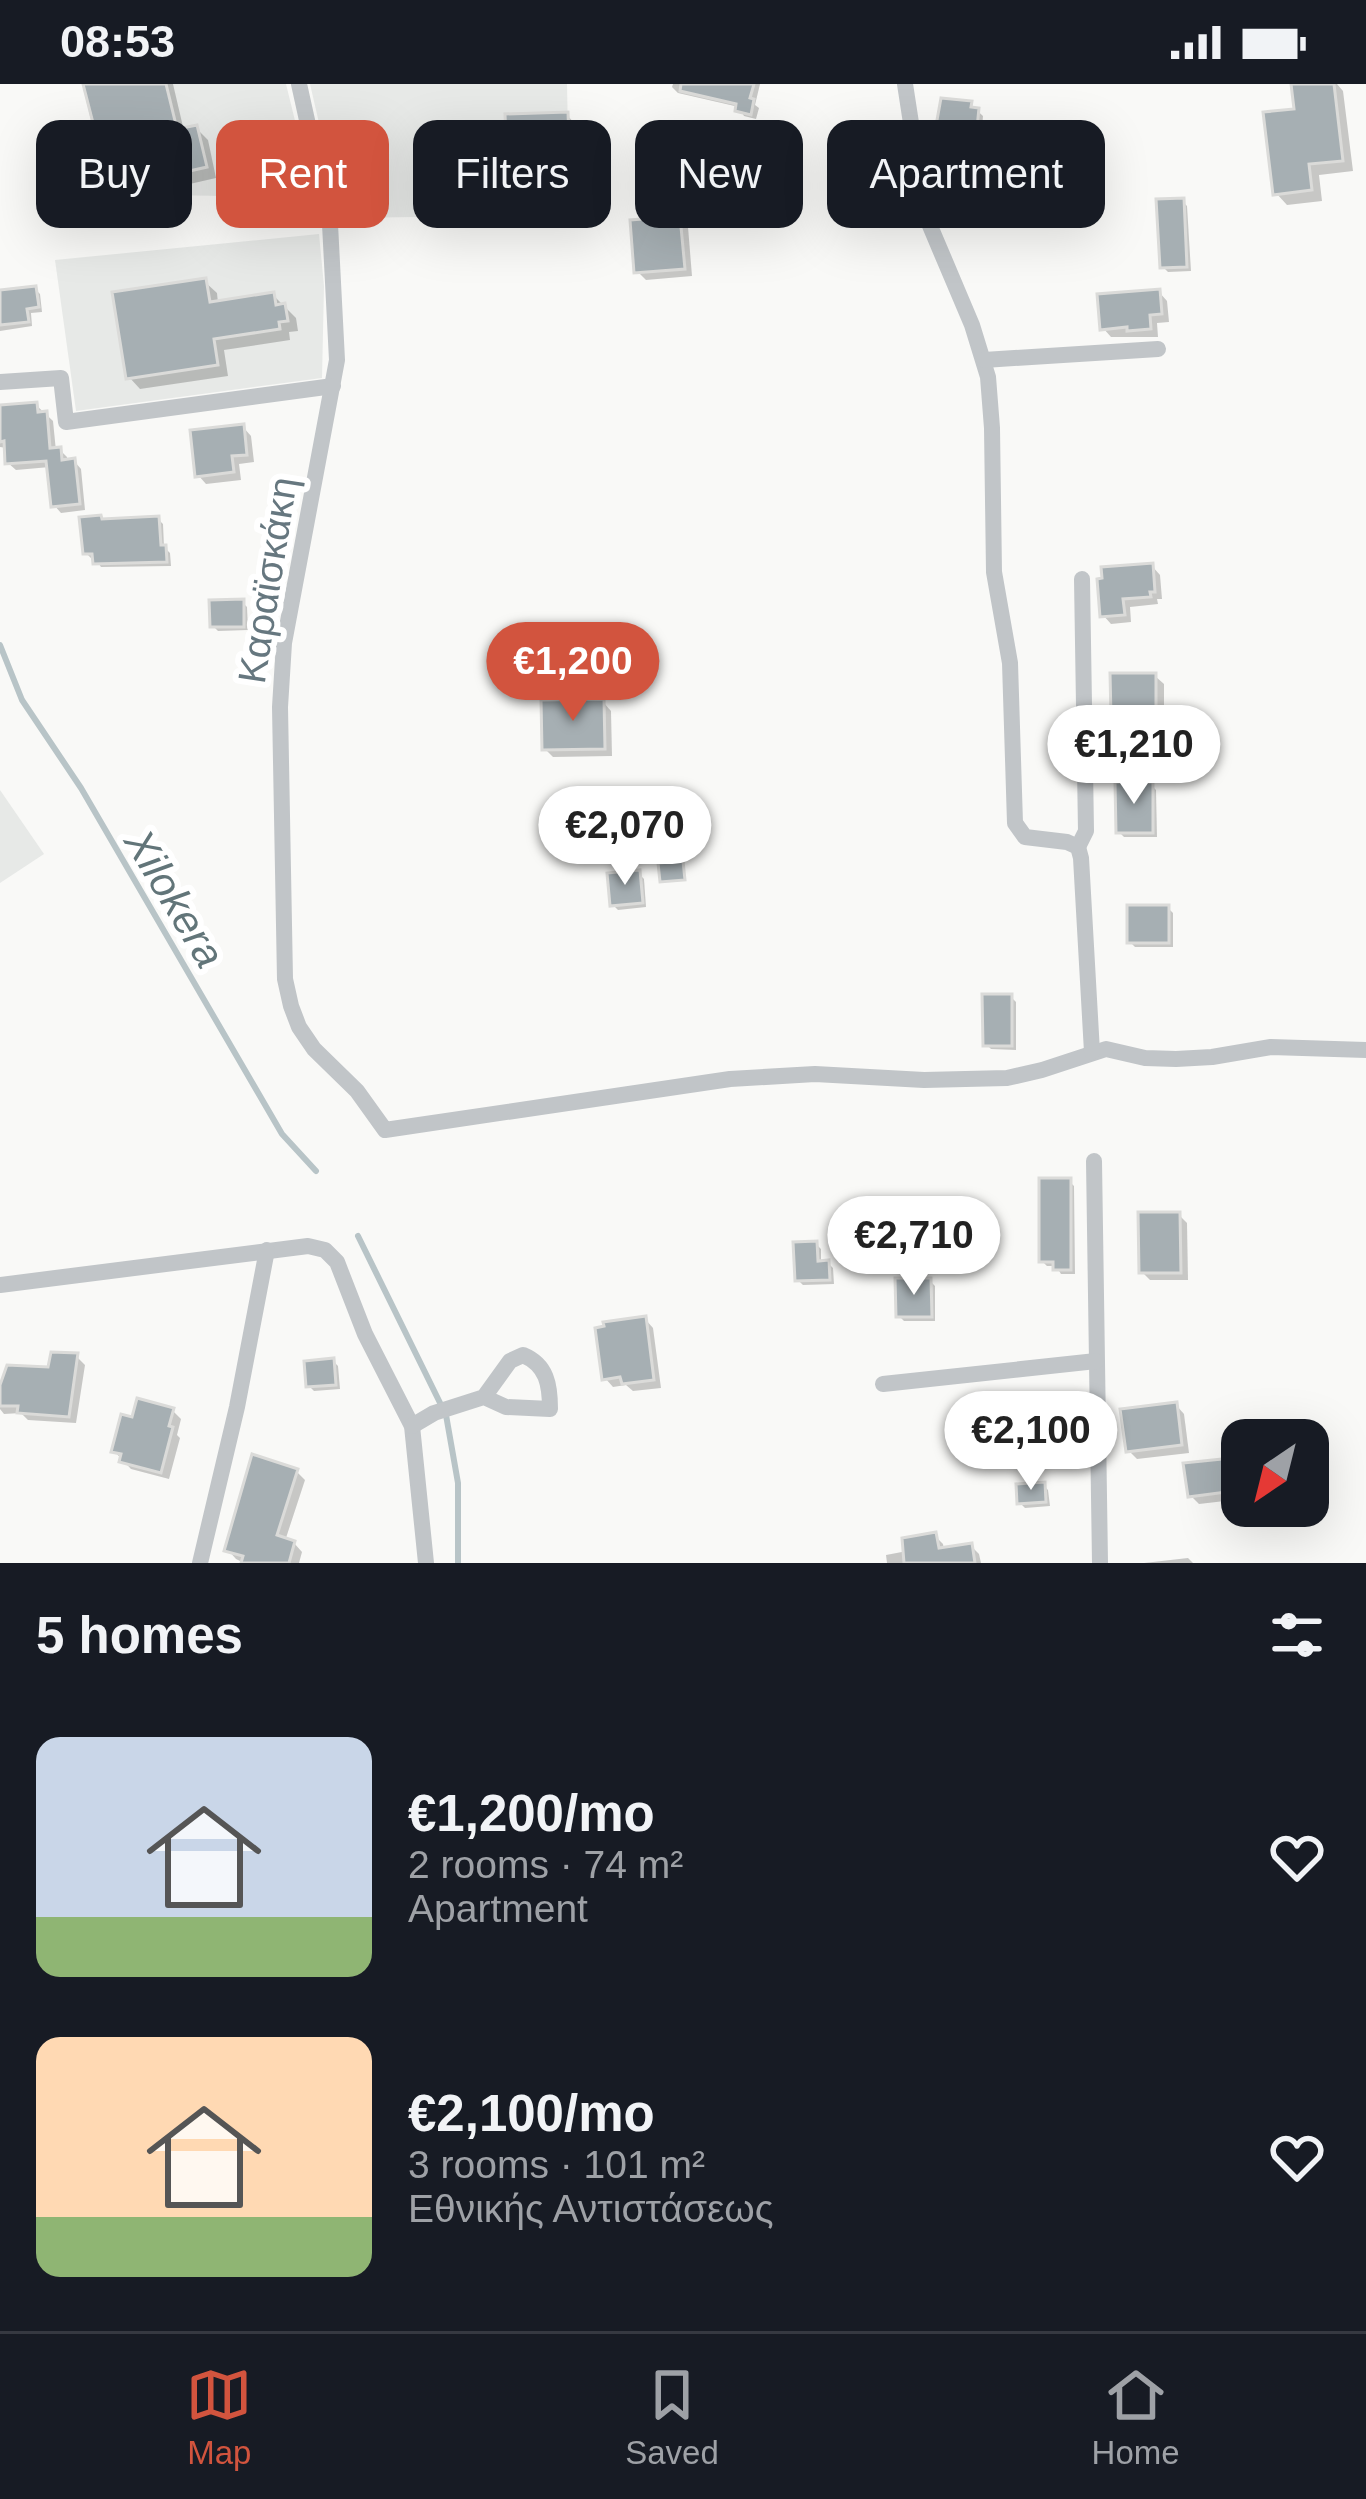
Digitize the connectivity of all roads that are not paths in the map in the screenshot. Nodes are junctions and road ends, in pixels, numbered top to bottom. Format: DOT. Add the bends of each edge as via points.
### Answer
graph roads {
  1 [pos="299,84"];
  2 [pos="905,84"];
  3 [pos="1159,349"];
  4 [pos="984,359"];
  5 [pos="0,382"];
  6 [pos="333,386"];
  7 [pos="1082,579"];
  8 [pos="1078,847"];
  9 [pos="1366,1050"];
  10 [pos="1092,1052"];
  11 [pos="1094,1161"];
  12 [pos="267,1250"];
  13 [pos="0,1286"];
  14 [pos="1096,1360"];
  15 [pos="883,1384"];
  16 [pos="484,1397"];
  17 [pos="412,1426"];
  18 [pos="200,1563"];
  19 [pos="426,1563"];
  20 [pos="1100,1563"];
  1 -- 6 [label="street, Καραϊσκάκη" via="330,224"];
  2 -- 4 [label="street" via="925,214"];
  3 -- 4 [label="street"];
  4 -- 8 [label="street" via="1015,823 1024,837"];
  5 -- 6 [label="street" via="61,378 66,422"];
  6 -- 10 [label="street, Καραϊσκάκη" via="284,643 286,979 299,1027 385,1130 730,1079 1007,1078"];
  7 -- 8 [label="street" via="1086,831"];
  8 -- 10 [label="street"];
  9 -- 10 [label="street" via="1271,1048 1177,1059"];
  11 -- 14 [label="street"];
  12 -- 13 [label="street"];
  12 -- 17 [label="street" via="308,1246 337,1262"];
  12 -- 18 [label="street"];
  14 -- 15 [label="street"];
  14 -- 20 [label="street"];
  16 -- 17 [label="street"];
  17 -- 19 [label="street"];
}
